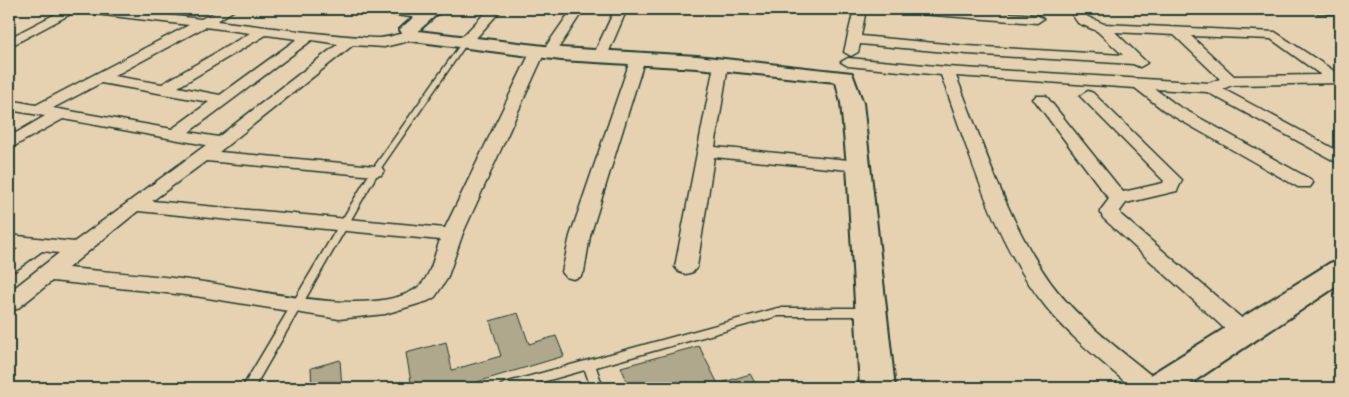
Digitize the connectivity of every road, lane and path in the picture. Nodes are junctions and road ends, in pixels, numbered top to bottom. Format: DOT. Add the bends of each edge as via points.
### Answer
graph roads {
  1 [pos="74,9"];
  2 [pos="88,9"];
  3 [pos="230,9"];
  4 [pos="386,9"];
  5 [pos="496,9"];
  6 [pos="578,9"];
  7 [pos="621,9"];
  8 [pos="860,9"];
  9 [pos="908,9"];
  10 [pos="1074,9"];
  11 [pos="1318,9"];
  12 [pos="1340,9"];
  13 [pos="430,12"];
  14 [pos="1012,13"];
  15 [pos="1037,19"];
  16 [pos="203,23"];
  17 [pos="1102,28"];
  18 [pos="263,31"];
  19 [pos="1179,32"];
  20 [pos="412,36"];
  21 [pos="308,37"];
  22 [pos="853,39"];
  23 [pos="350,41"];
  24 [pos="9,43"];
  25 [pos="464,43"];
  26 [pos="544,52"];
  27 [pos="600,56"];
  28 [pos="638,58"];
  29 [pos="1138,60"];
  30 [pos="720,64"];
  31 [pos="847,69"];
  32 [pos="947,71"];
  33 [pos="100,78"];
  34 [pos="1338,79"];
  35 [pos="1230,81"];
  36 [pos="1138,83"];
  37 [pos="1155,84"];
  38 [pos="1210,88"];
  39 [pos="163,90"];
  40 [pos="1088,96"];
  41 [pos="1041,99"];
  42 [pos="223,100"];
  43 [pos="9,105"];
  44 [pos="38,110"];
  45 [pos="61,114"];
  46 [pos="176,134"];
  47 [pos="11,140"];
  48 [pos="221,143"];
  49 [pos="706,151"];
  50 [pos="204,156"];
  51 [pos="1340,159"];
  52 [pos="858,166"];
  53 [pos="374,171"];
  54 [pos="1304,183"];
  55 [pos="1119,200"];
  56 [pos="134,206"];
  57 [pos="343,226"];
  58 [pos="452,235"];
  59 [pos="9,241"];
  60 [pos="38,244"];
  61 [pos="79,249"];
  62 [pos="9,265"];
  63 [pos="686,267"];
  64 [pos="1340,270"];
  65 [pos="573,272"];
  66 [pos="48,273"];
  67 [pos="9,303"];
  68 [pos="297,304"];
  69 [pos="872,312"];
  70 [pos="1244,333"];
  71 [pos="589,364"];
  72 [pos="248,388"];
  73 [pos="505,388"];
  74 [pos="597,388"];
  75 [pos="878,388"];
  76 [pos="1149,388"];
  77 [pos="1157,388"];
  1 -- 24 [label="street"];
  2 -- 16 [label="street"];
  3 -- 16 [label="street"];
  4 -- 13 [label="street"];
  5 -- 25 [label="street"];
  6 -- 26 [label="street"];
  7 -- 27 [label="street"];
  8 -- 22 [label="street"];
  9 -- 14 [label="street"];
  10 -- 17 [label="street" via="1083,20"];
  11 -- 12 [label="street"];
  13 -- 20 [label="street" via="408,30"];
  14 -- 15 [label="street"];
  16 -- 18 [label="street"];
  16 -- 33 [label="street"];
  17 -- 19 [label="street"];
  17 -- 29 [label="street"];
  18 -- 21 [label="street"];
  18 -- 39 [label="street"];
  19 -- 34 [label="street" via="1275,36"];
  19 -- 35 [label="street"];
  20 -- 23 [label="street" via="384,43"];
  20 -- 25 [label="street"];
  21 -- 23 [label="street"];
  21 -- 42 [label="street"];
  22 -- 29 [label="street" via="967,50"];
  22 -- 31 [label="street"];
  23 -- 48 [label="street"];
  25 -- 26 [label="street"];
  25 -- 53 [label="lane"];
  26 -- 27 [label="street"];
  26 -- 58 [label="street"];
  27 -- 28 [label="street"];
  28 -- 30 [label="street"];
  28 -- 65 [label="street" via="580,236"];
  29 -- 37 [label="street"];
  30 -- 31 [label="street"];
  30 -- 49 [label="street"];
  31 -- 32 [label="street"];
  31 -- 52 [label="street"];
  32 -- 36 [label="street"];
  32 -- 76 [label="street" via="1013,236 1045,290 1071,320"];
  33 -- 39 [label="street"];
  33 -- 44 [label="street"];
  34 -- 35 [label="street"];
  35 -- 38 [label="street"];
  36 -- 37 [label="street"];
  36 -- 54 [label="street" via="1172,109"];
  37 -- 38 [label="street"];
  38 -- 51 [label="street"];
  39 -- 42 [label="street"];
  40 -- 55 [label="street" via="1173,180 1171,187"];
  41 -- 55 [label="street"];
  42 -- 46 [label="street"];
  43 -- 44 [label="street"];
  44 -- 45 [label="street"];
  45 -- 46 [label="street"];
  45 -- 47 [label="street"];
  46 -- 48 [label="street"];
  48 -- 50 [label="street"];
  49 -- 52 [label="street"];
  49 -- 63 [label="street"];
  50 -- 53 [label="street"];
  50 -- 56 [label="street"];
  52 -- 69 [label="street"];
  53 -- 57 [label="lane"];
  55 -- 70 [label="street" via="1110,211 1113,218"];
  56 -- 57 [label="street"];
  56 -- 61 [label="street"];
  57 -- 58 [label="street"];
  57 -- 68 [label="lane"];
  58 -- 68 [label="street" via="435,282 425,294 353,312"];
  59 -- 60 [label="street"];
  60 -- 61 [label="street"];
  60 -- 62 [label="street"];
  61 -- 66 [label="street"];
  64 -- 70 [label="street"];
  66 -- 67 [label="street"];
  66 -- 68 [label="street" via="195,288"];
  68 -- 72 [label="lane"];
  69 -- 71 [label="lane" via="778,312"];
  69 -- 75 [label="street"];
  70 -- 77 [label="street"];
  71 -- 73 [label="lane"];
  71 -- 74 [label="lane"];
}
